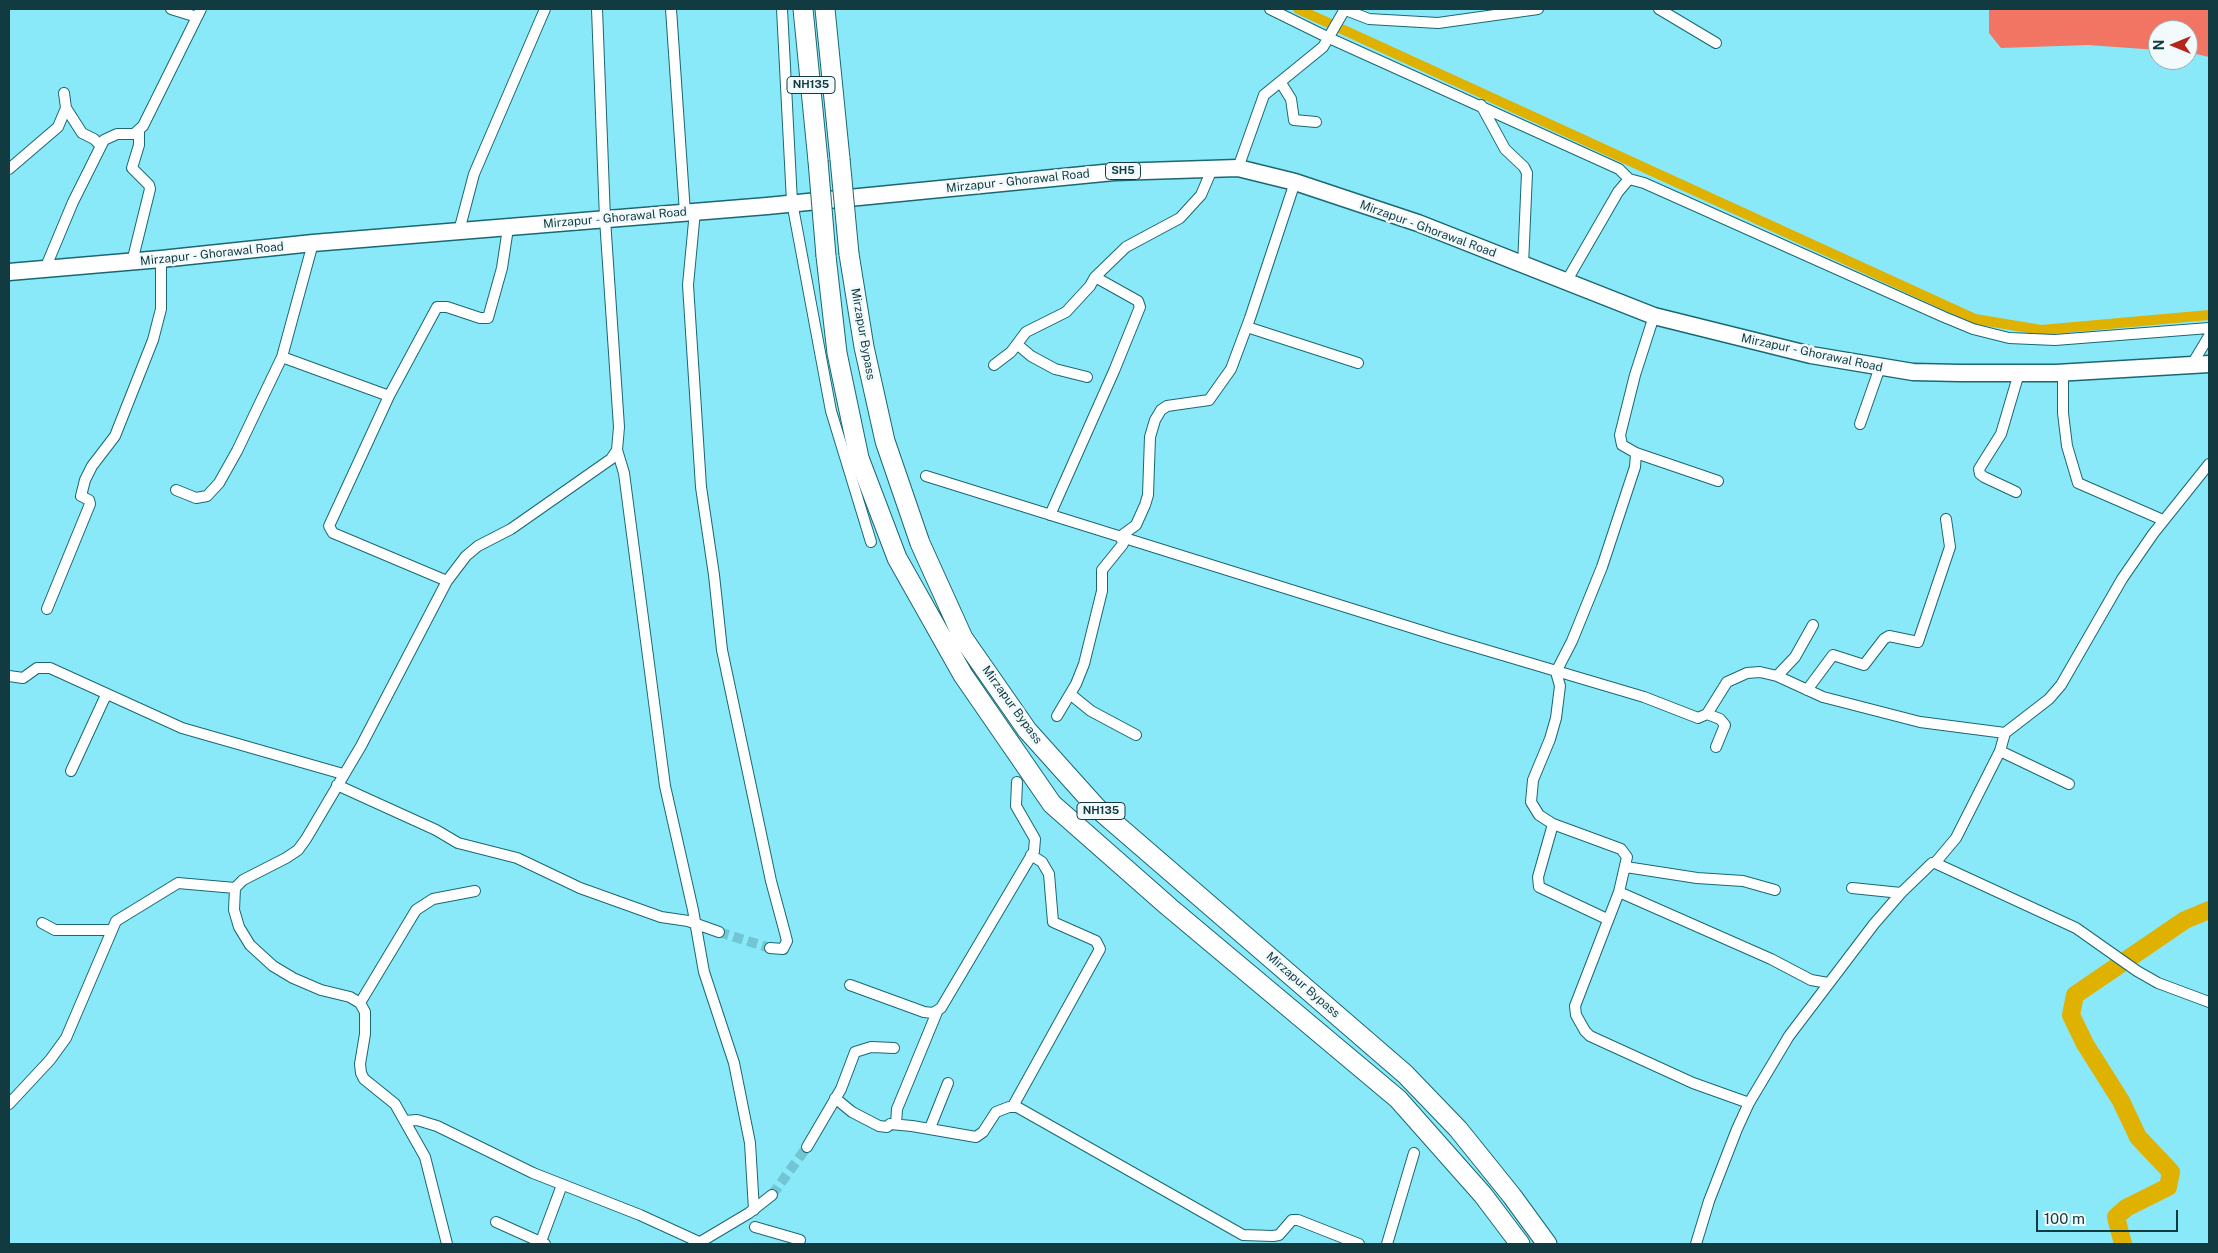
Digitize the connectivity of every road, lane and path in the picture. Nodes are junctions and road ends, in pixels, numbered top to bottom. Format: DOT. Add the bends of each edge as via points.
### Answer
graph roads {
  1 [pos="171,9"];
  2 [pos="545,9"];
  3 [pos="597,9"];
  4 [pos="671,9"];
  5 [pos="782,9"];
  6 [pos="803,9"];
  7 [pos="825,9"];
  8 [pos="1270,9"];
  9 [pos="1538,9"];
  10 [pos="1659,9"];
  11 [pos="1343,11"];
  12 [pos="1507,12"];
  13 [pos="199,13"];
  14 [pos="1331,35"];
  15 [pos="1716,43"];
  16 [pos="1281,82"];
  17 [pos="64,93"];
  18 [pos="1481,105"];
  19 [pos="66,108"];
  20 [pos="1316,122"];
  21 [pos="139,132"];
  22 [pos="101,146"];
  23 [pos="1213,167"];
  24 [pos="1238,168"];
  25 [pos="9,169"];
  26 [pos="1629,179"];
  27 [pos="1295,182"];
  28 [pos="792,202"];
  29 [pos="690,212"];
  30 [pos="605,219"];
  31 [pos="508,228"];
  32 [pos="459,231"];
  33 [pos="313,243"];
  34 [pos="161,259"];
  35 [pos="132,262"];
  36 [pos="1523,265"];
  37 [pos="45,269"];
  38 [pos="9,272"];
  39 [pos="1095,277"];
  40 [pos="1566,282"];
  41 [pos="1654,316"];
  42 [pos="1247,327"];
  43 [pos="2209,328"];
  44 [pos="2209,336"];
  45 [pos="1018,345"];
  46 [pos="282,357"];
  47 [pos="1358,363"];
  48 [pos="2209,364"];
  49 [pos="994,365"];
  50 [pos="2191,366"];
  51 [pos="1880,367"];
  52 [pos="2063,372"];
  53 [pos="2019,373"];
  54 [pos="1087,377"];
  55 [pos="389,396"];
  56 [pos="1860,424"];
  57 [pos="617,450"];
  58 [pos="1636,453"];
  59 [pos="2209,464"];
  60 [pos="926,476"];
  61 [pos="1718,481"];
  62 [pos="176,490"];
  63 [pos="2016,492"];
  64 [pos="1050,515"];
  65 [pos="1946,518"];
  66 [pos="2163,520"];
  67 [pos="1121,536"];
  68 [pos="871,542"];
  69 [pos="447,581"];
  70 [pos="47,609"];
  71 [pos="1813,625"];
  72 [pos="1556,672"];
  73 [pos="9,676"];
  74 [pos="1777,676"];
  75 [pos="1807,690"];
  76 [pos="1070,694"];
  77 [pos="106,695"];
  78 [pos="1707,714"];
  79 [pos="1057,716"];
  80 [pos="2005,733"];
  81 [pos="1136,735"];
  82 [pos="1716,747"];
  83 [pos="2000,751"];
  84 [pos="72,771"];
  85 [pos="343,774"];
  86 [pos="1017,782"];
  87 [pos="2069,784"];
  88 [pos="337,785"];
  89 [pos="1553,824"];
  90 [pos="1031,855"];
  91 [pos="1935,863"];
  92 [pos="1626,867"];
  93 [pos="235,888"];
  94 [pos="1852,888"];
  95 [pos="1775,890"];
  96 [pos="475,891"];
  97 [pos="1619,892"];
  98 [pos="1901,893"];
  99 [pos="1607,919"];
  100 [pos="42,923"];
  101 [pos="696,925"];
  102 [pos="111,930"];
  103 [pos="719,932"];
  104 [pos="770,948"];
  105 [pos="1828,983"];
  106 [pos="850,985"];
  107 [pos="2209,1002"];
  108 [pos="360,1003"];
  109 [pos="937,1012"];
  110 [pos="894,1048"];
  111 [pos="948,1083"];
  112 [pos="836,1098"];
  113 [pos="1749,1103"];
  114 [pos="9,1104"];
  115 [pos="1013,1106"];
  116 [pos="405,1121"];
  117 [pos="896,1124"];
  118 [pos="930,1128"];
  119 [pos="808,1147"];
  120 [pos="1414,1153"];
  121 [pos="562,1185"];
  122 [pos="772,1195"];
  123 [pos="754,1210"];
  124 [pos="496,1222"];
  125 [pos="755,1227"];
  126 [pos="800,1240"];
  127 [pos="698,1243"];
  128 [pos="447,1244"];
  129 [pos="542,1244"];
  130 [pos="1359,1244"];
  131 [pos="1387,1244"];
  132 [pos="1520,1244"];
  133 [pos="1547,1244"];
  134 [pos="1696,1244"];
  1 -- 13 [label="street"];
  2 -- 32 [label="street" via="474,174"];
  3 -- 30 [label="street"];
  4 -- 29 [label="street"];
  5 -- 28 [label="street"];
  6 -- 132 [label="highway, NH135, bridge" via="837,353 859,458 897,558 963,675 1052,804 1398,1099"];
  7 -- 133 [label="highway, Mirzapur Bypass / NH135, bridge" via="849,254 864,347 885,441 920,543 963,638 1027,730 1097,808 1405,1074 1458,1129"];
  8 -- 14 [label="street"];
  9 -- 12 [label="street"];
  10 -- 15 [label="street"];
  11 -- 12 [label="street" via="1369,19 1438,23"];
  11 -- 14 [label="street"];
  13 -- 21 [label="street"];
  14 -- 16 [label="street" via="1323,47"];
  14 -- 18 [label="street"];
  16 -- 20 [label="street" via="1291,99 1294,120"];
  16 -- 24 [label="street" via="1264,95"];
  17 -- 19 [label="street"];
  18 -- 26 [label="street" via="1619,169"];
  18 -- 36 [label="street" via="1505,149 1526,173"];
  19 -- 22 [label="street" via="82,133"];
  19 -- 25 [label="street" via="58,127"];
  21 -- 22 [label="street" via="109,136"];
  21 -- 35 [label="street" via="132,168 146,180 150,189"];
  22 -- 37 [label="street"];
  23 -- 24 [label="main road, Mirzapur - Ghorawal Road / SH5"];
  23 -- 28 [label="main road, Mirzapur - Ghorawal Road / SH5" via="1114,172"];
  23 -- 39 [label="street" via="1201,195 1180,218 1126,247"];
  24 -- 27 [label="main road, Mirzapur - Ghorawal Road / SH5"];
  26 -- 40 [label="street" via="1618,192"];
  26 -- 43 [label="street" via="1973,329 2009,338 2055,340"];
  27 -- 36 [label="main road, Mirzapur - Ghorawal Road / SH5" via="1418,223"];
  27 -- 42 [label="street"];
  28 -- 29 [label="main road, Mirzapur - Ghorawal Road / SH5"];
  28 -- 68 [label="street" via="831,411"];
  29 -- 30 [label="main road, Mirzapur - Ghorawal Road / SH5"];
  29 -- 104 [label="street" via="688,286 701,487 722,650 752,797 787,941 783,949"];
  30 -- 31 [label="main road, Mirzapur - Ghorawal Road / SH5"];
  30 -- 57 [label="street" via="619,428"];
  31 -- 32 [label="main road, Mirzapur - Ghorawal Road / SH5"];
  31 -- 55 [label="street" via="502,268 488,318 437,307"];
  32 -- 33 [label="main road, Mirzapur - Ghorawal Road / SH5"];
  33 -- 34 [label="main road, Mirzapur - Ghorawal Road / SH5"];
  33 -- 46 [label="street"];
  34 -- 35 [label="main road, Mirzapur - Ghorawal Road / SH5"];
  34 -- 70 [label="street" via="161,309 152,340 115,436 85,480 80,496 90,504"];
  35 -- 37 [label="main road, Mirzapur - Ghorawal Road / SH5"];
  36 -- 40 [label="main road, Mirzapur - Ghorawal Road / SH5"];
  37 -- 38 [label="main road, Mirzapur - Ghorawal Road / SH5"];
  39 -- 45 [label="street" via="1066,312 1026,332"];
  39 -- 64 [label="street" via="1138,301 1140,307"];
  40 -- 41 [label="main road, Mirzapur - Ghorawal Road / SH5"];
  41 -- 51 [label="main road, Mirzapur - Ghorawal Road / SH5" via="1811,355"];
  41 -- 58 [label="street" via="1620,435 1622,445"];
  42 -- 47 [label="street"];
  42 -- 67 [label="street" via="1231,369 1215,395 1209,400 1167,406 1161,410 1150,437 1145,505 1136,525"];
  44 -- 50 [label="street"];
  45 -- 49 [label="street"];
  45 -- 54 [label="street" via="1054,369"];
  46 -- 55 [label="street"];
  46 -- 62 [label="street" via="219,482 201,498"];
  48 -- 50 [label="main road, Mirzapur - Ghorawal Road / SH5"];
  50 -- 52 [label="main road, Mirzapur - Ghorawal Road / SH5"];
  51 -- 53 [label="main road, Mirzapur - Ghorawal Road / SH5" via="1914,372"];
  51 -- 56 [label="street"];
  52 -- 53 [label="main road, Mirzapur - Ghorawal Road / SH5"];
  52 -- 66 [label="street" via="2067,446 2078,482"];
  53 -- 63 [label="street" via="2001,434 1980,469 1984,477"];
  55 -- 69 [label="street" via="329,526 333,533"];
  57 -- 69 [label="street" via="611,459 511,529 478,546"];
  57 -- 101 [label="street" via="624,473 665,786"];
  58 -- 61 [label="street"];
  58 -- 72 [label="street" via="1635,466 1602,567"];
  59 -- 66 [label="street"];
  60 -- 64 [label="street"];
  64 -- 67 [label="street"];
  65 -- 75 [label="street" via="1950,547 1918,642 1889,636 1864,665 1833,655"];
  66 -- 80 [label="street" via="2122,579 2061,685 2049,699"];
  67 -- 72 [label="street"];
  67 -- 76 [label="street" via="1123,544 1102,570 1102,591 1095,626 1084,664"];
  69 -- 85 [label="street" via="361,746"];
  71 -- 74 [label="street" via="1795,658"];
  72 -- 78 [label="street" via="1644,697 1698,718"];
  72 -- 89 [label="street" via="1560,686 1556,718 1532,780 1531,802 1534,810"];
  73 -- 77 [label="street" via="27,677 37,668 45,667"];
  74 -- 75 [label="street"];
  74 -- 78 [label="street" via="1760,672 1732,678"];
  75 -- 80 [label="street" via="1920,722"];
  76 -- 79 [label="street"];
  76 -- 81 [label="street" via="1091,711"];
  77 -- 84 [label="street"];
  77 -- 85 [label="street" via="182,728"];
  78 -- 82 [label="street" via="1725,724"];
  80 -- 83 [label="street"];
  83 -- 87 [label="street"];
  83 -- 91 [label="street" via="1962,828"];
  85 -- 88 [label="street"];
  86 -- 90 [label="street" via="1018,813 1035,839"];
  88 -- 93 [label="street" via="298,850 243,880"];
  88 -- 101 [label="street" via="458,843 517,858 580,888 661,917"];
  89 -- 92 [label="street" via="1621,849 1627,857"];
  89 -- 99 [label="street" via="1538,877 1539,887"];
  90 -- 109 [label="street"];
  90 -- 115 [label="street" via="1042,862 1049,874 1053,922 1096,941 1100,949"];
  91 -- 98 [label="street"];
  91 -- 107 [label="street" via="2076,928 2136,971"];
  92 -- 95 [label="street" via="1743,881"];
  92 -- 97 [label="street"];
  93 -- 102 [label="street" via="178,883 122,916"];
  93 -- 108 [label="street" via="234,910 239,927 250,945 293,978"];
  94 -- 98 [label="street"];
  96 -- 108 [label="street" via="432,900 416,910"];
  97 -- 99 [label="street"];
  97 -- 105 [label="street" via="1811,980"];
  98 -- 105 [label="street"];
  99 -- 113 [label="street" via="1575,1006 1585,1030 1590,1036 1692,1083"];
  100 -- 102 [label="street" via="55,930"];
  101 -- 103 [label="street"];
  101 -- 123 [label="street" via="704,972 732,1055 750,1143"];
  102 -- 114 [label="street" via="66,1038"];
  105 -- 113 [label="street" via="1789,1036"];
  106 -- 109 [label="street" via="924,1012"];
  108 -- 116 [label="street" via="365,1012 361,1073 394,1104"];
  109 -- 117 [label="street" via="897,1109"];
  110 -- 112 [label="street" via="871,1047 855,1052"];
  111 -- 118 [label="street"];
  112 -- 117 [label="street" via="852,1112 879,1126"];
  112 -- 119 [label="street"];
  113 -- 134 [label="street" via="1709,1201"];
  115 -- 118 [label="street" via="996,1112 976,1137"];
  115 -- 130 [label="street" via="1243,1236 1279,1235 1292,1220 1298,1220"];
  116 -- 121 [label="street" via="418,1120 437,1126"];
  116 -- 128 [label="street" via="425,1157"];
  117 -- 118 [label="street"];
  120 -- 131 [label="street"];
  121 -- 127 [label="street" via="640,1215"];
  121 -- 129 [label="street"];
  122 -- 123 [label="street"];
  123 -- 127 [label="street"];
  124 -- 129 [label="street"];
  125 -- 126 [label="street"];
}
